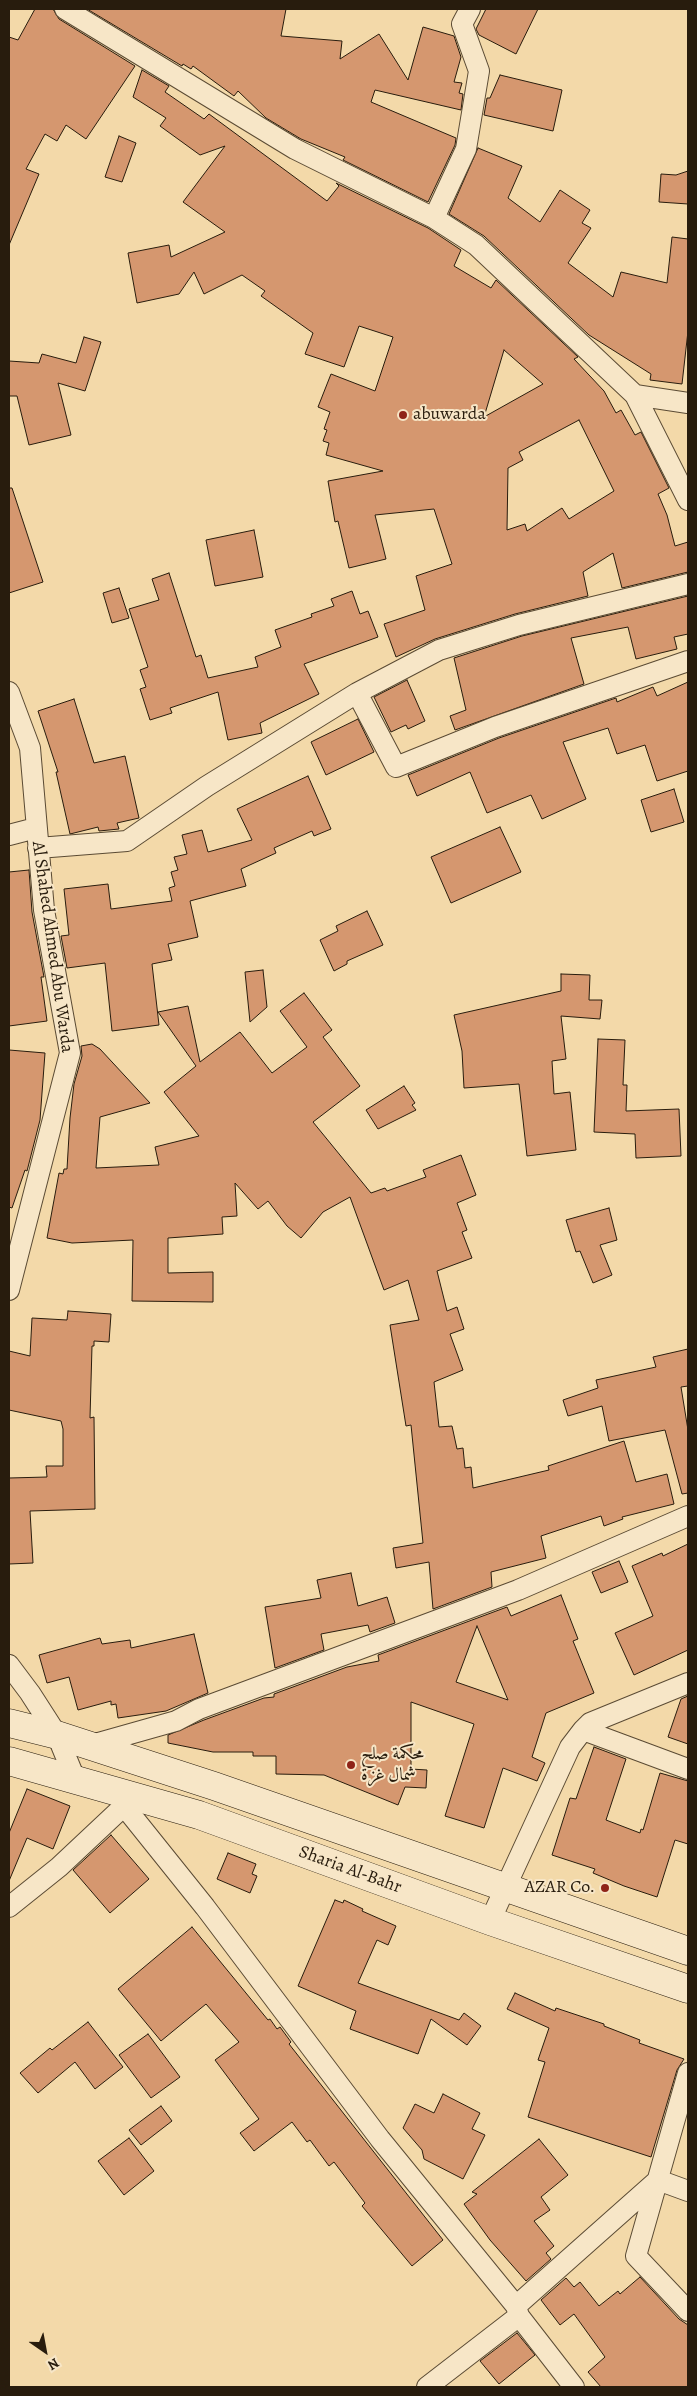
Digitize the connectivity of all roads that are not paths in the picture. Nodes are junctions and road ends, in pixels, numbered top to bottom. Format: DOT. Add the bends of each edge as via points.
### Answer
graph roads {
  1 [pos="65,9"];
  2 [pos="470,9"];
  3 [pos="434,218"];
  4 [pos="636,395"];
  5 [pos="688,403"];
  6 [pos="688,500"];
  7 [pos="688,584"];
  8 [pos="688,661"];
  9 [pos="9,692"];
  10 [pos="357,693"];
  11 [pos="36,828"];
  12 [pos="9,835"];
  13 [pos="38,848"];
  14 [pos="9,1290"];
  15 [pos="688,1516"];
  16 [pos="9,1665"];
  17 [pos="688,1684"];
  18 [pos="9,1723"];
  19 [pos="583,1730"];
  20 [pos="57,1735"];
  21 [pos="91,1746"];
  22 [pos="9,1761"];
  23 [pos="688,1769"];
  24 [pos="75,1779"];
  25 [pos="127,1801"];
  26 [pos="506,1888"];
  27 [pos="9,1907"];
  28 [pos="490,1921"];
  29 [pos="688,1951"];
  30 [pos="688,1989"];
  31 [pos="688,2073"];
  32 [pos="658,2180"];
  33 [pos="688,2191"];
  34 [pos="518,2311"];
  35 [pos="688,2311"];
  36 [pos="427,2387"];
  37 [pos="574,2387"];
  1 -- 3 [label="street" via="295,149"];
  2 -- 3 [label="street" via="462,24 479,71 466,149"];
  3 -- 4 [label="street" via="476,245"];
  4 -- 5 [label="street"];
  4 -- 6 [label="street"];
  7 -- 10 [label="street" via="519,625 439,650"];
  8 -- 10 [label="street" via="495,727 396,768"];
  9 -- 11 [label="street, Al Shahed Ahmed Abu Warda" via="30,748"];
  10 -- 13 [label="street" via="206,786 127,841"];
  11 -- 12 [label="street"];
  11 -- 13 [label="street, Al Shahed Ahmed Abu Warda"];
  13 -- 14 [label="street, Al Shahed Ahmed Abu Warda" via="44,910 70,1054"];
  15 -- 21 [label="street" via="518,1590 199,1709 176,1721"];
  16 -- 20 [label="street"];
  17 -- 19 [label="street" via="590,1724"];
  18 -- 20 [label="main road, Sharia Al-Bahr"];
  19 -- 23 [label="street"];
  19 -- 26 [label="street" via="570,1747"];
  20 -- 21 [label="main road, Sharia Al-Bahr"];
  20 -- 24 [label="street"];
  21 -- 26 [label="main road, Sharia Al-Bahr"];
  22 -- 24 [label="main road, Sharia Al-Bahr"];
  24 -- 25 [label="main road, Sharia Al-Bahr"];
  25 -- 27 [label="street" via="59,1867"];
  25 -- 28 [label="main road, Sharia Al-Bahr" via="199,1815"];
  25 -- 34 [label="street" via="380,2139"];
  26 -- 28 [label="street"];
  26 -- 29 [label="main road, Sharia Al-Bahr"];
  28 -- 30 [label="main road, Sharia Al-Bahr"];
  31 -- 32 [label="street"];
  32 -- 33 [label="street"];
  32 -- 34 [label="street"];
  32 -- 35 [label="street" via="636,2256"];
  34 -- 36 [label="street"];
  34 -- 37 [label="street"];
}
